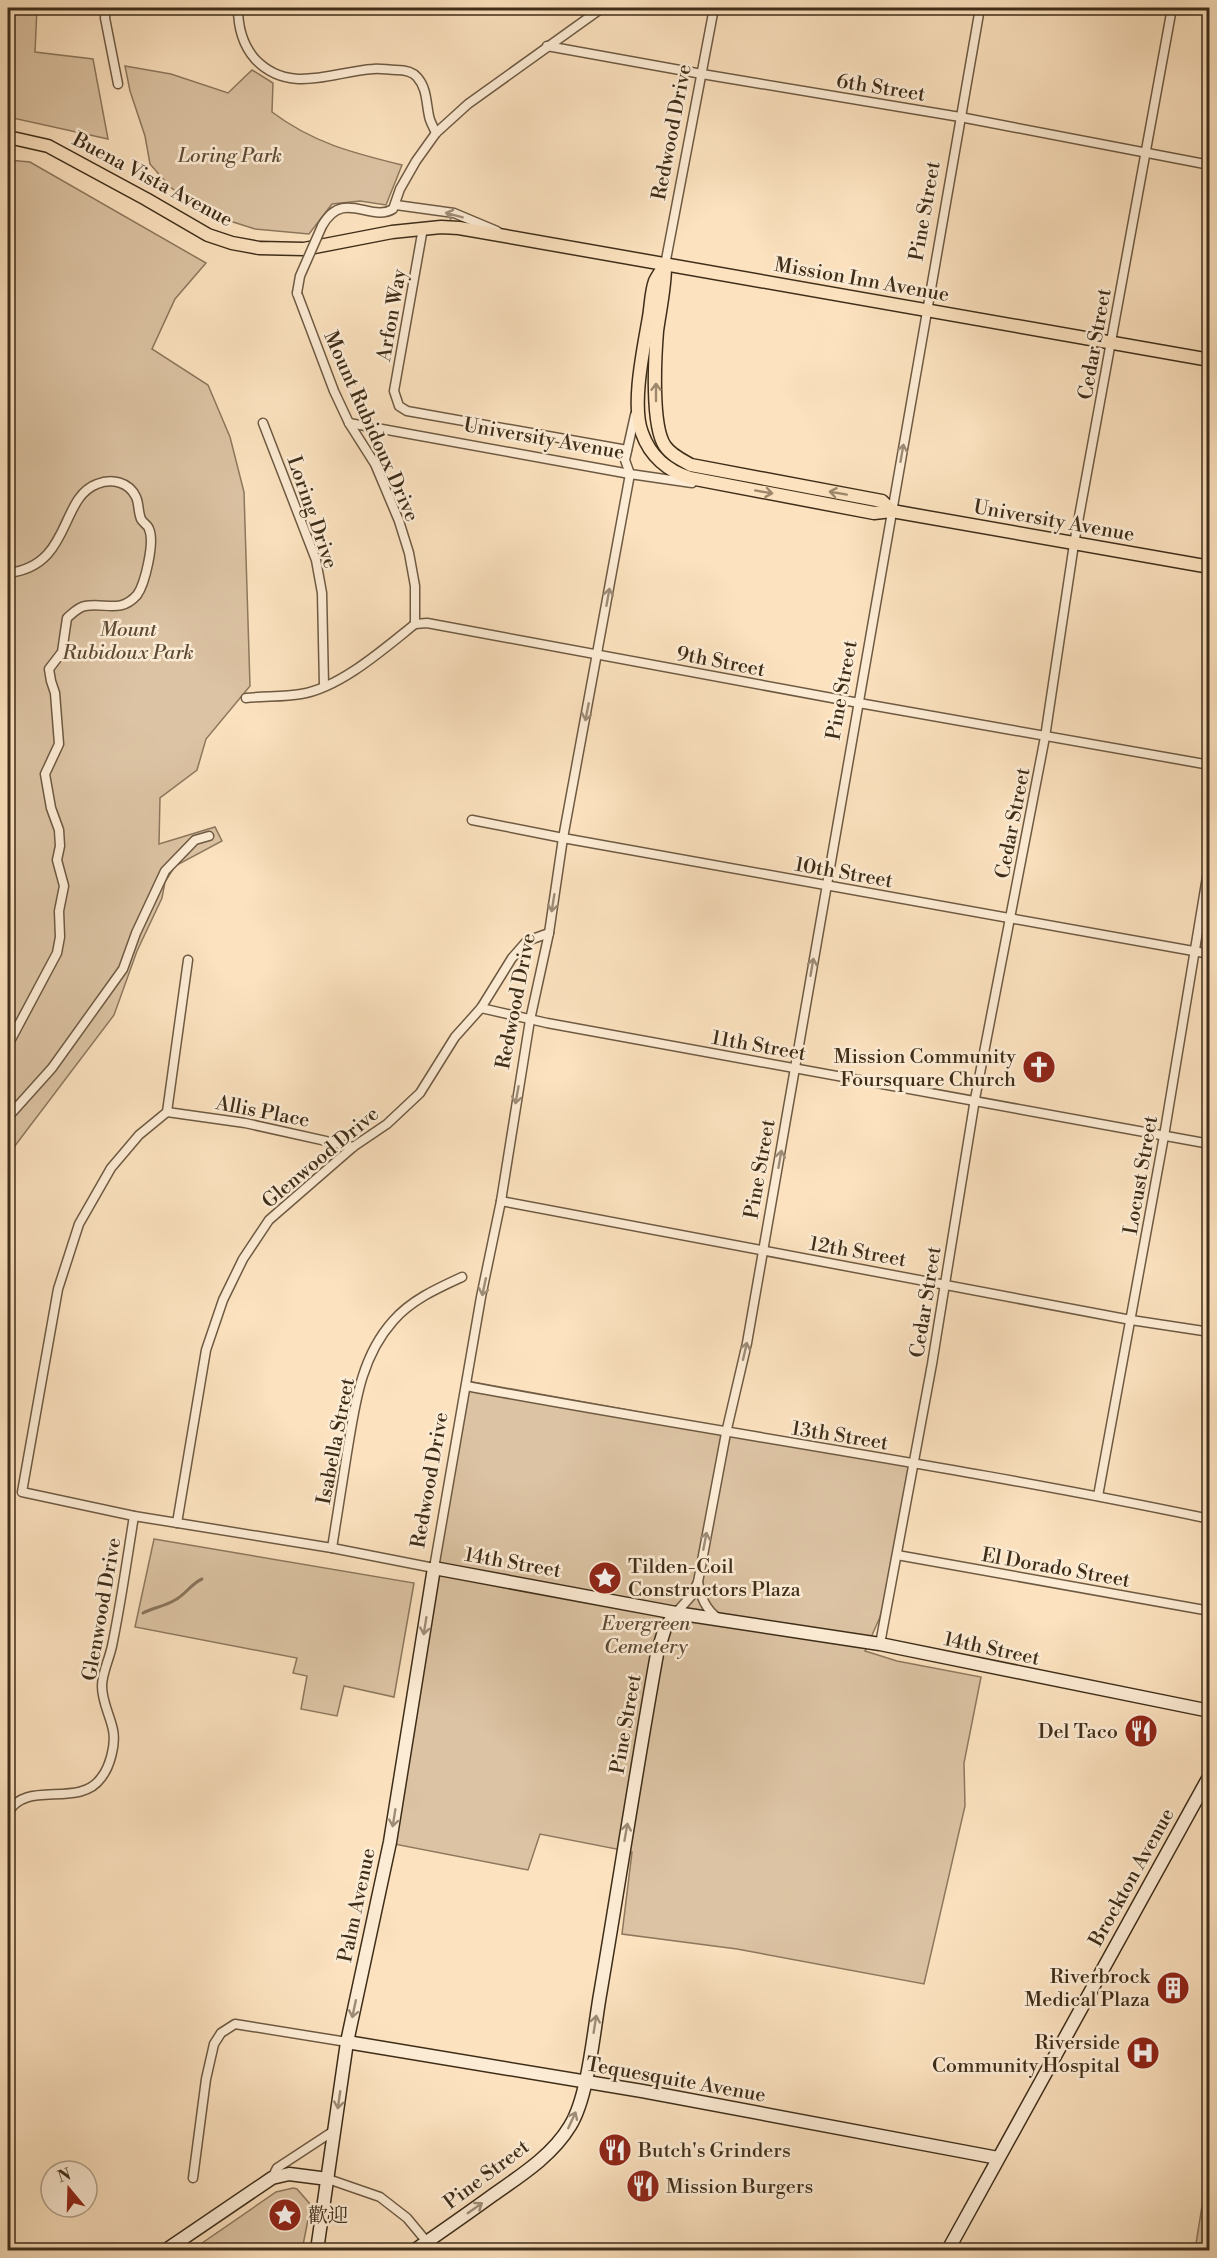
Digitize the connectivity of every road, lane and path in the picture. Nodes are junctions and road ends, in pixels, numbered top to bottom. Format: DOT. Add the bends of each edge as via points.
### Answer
graph roads {
  1 [pos="106,8"];
  2 [pos="238,8"];
  3 [pos="602,8"];
  4 [pos="714,8"];
  5 [pos="980,8"];
  6 [pos="1172,8"];
  7 [pos="547,46"];
  8 [pos="702,74"];
  9 [pos="118,84"];
  10 [pos="960,117"];
  11 [pos="436,133"];
  12 [pos="8,137"];
  13 [pos="1145,152"];
  14 [pos="1209,165"];
  15 [pos="396,205"];
  16 [pos="423,228"];
  17 [pos="508,235"];
  18 [pos="665,265"];
  19 [pos="927,310"];
  20 [pos="1110,342"];
  21 [pos="1209,360"];
  22 [pos="638,400"];
  23 [pos="399,406"];
  24 [pos="263,423"];
  25 [pos="349,423"];
  26 [pos="642,434"];
  27 [pos="662,441"];
  28 [pos="628,447"];
  29 [pos="630,474"];
  30 [pos="732,486"];
  31 [pos="892,511"];
  32 [pos="1074,543"];
  33 [pos="1209,567"];
  34 [pos="8,573"];
  35 [pos="415,624"];
  36 [pos="598,654"];
  37 [pos="324,686"];
  38 [pos="246,698"];
  39 [pos="859,704"];
  40 [pos="1045,736"];
  41 [pos="1209,765"];
  42 [pos="472,820"];
  43 [pos="209,836"];
  44 [pos="563,838"];
  45 [pos="1209,859"];
  46 [pos="826,886"];
  47 [pos="1011,918"];
  48 [pos="549,933"];
  49 [pos="1196,952"];
  50 [pos="1209,954"];
  51 [pos="188,960"];
  52 [pos="481,1008"];
  53 [pos="530,1020"];
  54 [pos="8,1045"];
  55 [pos="796,1069"];
  56 [pos="975,1099"];
  57 [pos="166,1112"];
  58 [pos="8,1117"];
  59 [pos="1164,1136"];
  60 [pos="1209,1144"];
  61 [pos="353,1147"];
  62 [pos="501,1201"];
  63 [pos="764,1251"];
  64 [pos="462,1277"];
  65 [pos="944,1284"];
  66 [pos="1131,1320"];
  67 [pos="1209,1332"];
  68 [pos="466,1386"];
  69 [pos="726,1433"];
  70 [pos="914,1463"];
  71 [pos="1098,1496"];
  72 [pos="134,1516"];
  73 [pos="1209,1519"];
  74 [pos="177,1523"];
  75 [pos="332,1548"];
  76 [pos="897,1555"];
  77 [pos="434,1568"];
  78 [pos="698,1582"];
  79 [pos="1209,1611"];
  80 [pos="676,1613"];
  81 [pos="720,1619"];
  82 [pos="880,1644"];
  83 [pos="1209,1711"];
  84 [pos="1209,1774"];
  85 [pos="8,1813"];
  86 [pos="347,2042"];
  87 [pos="585,2082"];
  88 [pos="335,2130"];
  89 [pos="998,2158"];
  90 [pos="193,2178"];
  91 [pos="272,2178"];
  92 [pos="328,2179"];
  93 [pos="427,2242"];
  94 [pos="166,2250"];
  95 [pos="317,2250"];
  96 [pos="415,2250"];
  97 [pos="948,2250"];
  1 -- 9 [label="street"];
  2 -- 11 [label="street" via="244,42 266,71 292,79 318,79 373,69 405,70 416,76 425,89 429,118"];
  3 -- 7 [label="street"];
  4 -- 8 [label="street, Redwood Drive"];
  5 -- 10 [label="street, Pine Street"];
  6 -- 13 [label="street, Cedar Street"];
  7 -- 8 [label="street, 6th Street"];
  7 -- 11 [label="street" via="468,104"];
  8 -- 10 [label="street, 6th Street"];
  8 -- 18 [label="street, Redwood Drive"];
  10 -- 13 [label="street, 6th Street"];
  10 -- 19 [label="street, Pine Street"];
  11 -- 15 [label="street" via="400,189"];
  12 -- 16 [label="main road, Buena Vista Avenue" via="48,146 208,235 232,243 304,249"];
  13 -- 14 [label="street, 6th Street"];
  13 -- 20 [label="street, Cedar Street"];
  17 -- 15 [label="street, Mission Inn Avenue, one-way" via="454,213"];
  15 -- 25 [label="street, Mount Rubidoux Drive, bridge" via="382,212 353,207 332,214 322,226 300,276 297,293"];
  16 -- 17 [label="main road, Mission Inn Avenue"];
  16 -- 23 [label="street, Arfon Way" via="394,391"];
  17 -- 18 [label="main road, Mission Inn Avenue"];
  18 -- 19 [label="main road, Mission Inn Avenue"];
  18 -- 22 [label="main road, Redwood Drive" via="655,281"];
  27 -- 18 [label="main road, Redwood Drive, one-way" via="657,424 657,331"];
  19 -- 20 [label="main road, Mission Inn Avenue"];
  31 -- 19 [label="street, Pine Street, one-way"];
  20 -- 21 [label="main road, Mission Inn Avenue"];
  20 -- 32 [label="street, Cedar Street"];
  22 -- 26 [label="main road, Redwood Drive"];
  22 -- 28 [label="street, Redwood Drive"];
  23 -- 28 [label="street, University Avenue" via="407,411"];
  24 -- 37 [label="street, Loring Drive" via="316,560 322,593"];
  25 -- 29 [label="street, University Avenue"];
  25 -- 35 [label="street, Mount Rubidoux Drive" via="375,464 399,521 415,586"];
  26 -- 27 [label="street"];
  26 -- 28 [label="street"];
  26 -- 30 [label="main road, University Avenue" via="659,459 675,473"];
  31 -- 27 [label="main road, University Avenue, one-way" via="878,500 691,465 676,457"];
  28 -- 29 [label="street, Redwood Drive" via="625,460"];
  29 -- 30 [label="street, University Avenue"];
  36 -- 29 [label="street, Redwood Drive, one-way"];
  30 -- 31 [label="main road, University Avenue, one-way" via="879,513"];
  31 -- 32 [label="main road, University Avenue"];
  31 -- 39 [label="street, Pine Street"];
  32 -- 33 [label="main road, University Avenue"];
  32 -- 40 [label="street, Cedar Street"];
  34 -- 54 [label="street" via="22,571 45,556 90,487 120,482 137,498 141,520 149,528 151,540 142,587 134,598 114,608 85,606 66,618 62,652 49,669 56,693 59,744 45,774 59,830 57,860 64,886 59,911 60,937 57,953"];
  35 -- 36 [label="street, 9th Street"];
  35 -- 37 [label="street" via="347,675"];
  36 -- 39 [label="street, 9th Street"];
  36 -- 44 [label="street, Redwood Drive, one-way"];
  37 -- 38 [label="street" via="302,694"];
  39 -- 40 [label="street, 9th Street"];
  39 -- 46 [label="street, Pine Street"];
  40 -- 41 [label="street, 9th Street"];
  40 -- 47 [label="street, Cedar Street"];
  42 -- 44 [label="street, 10th Street"];
  43 -- 58 [label="street" via="195,840 165,871 135,933 123,969 52,1068"];
  44 -- 46 [label="street, 10th Street"];
  44 -- 48 [label="street, Redwood Drive, one-way"];
  45 -- 49 [label="street, Locust Street"];
  46 -- 47 [label="street, 10th Street"];
  55 -- 46 [label="street, Pine Street, one-way"];
  47 -- 49 [label="street, 10th Street"];
  47 -- 56 [label="street, Cedar Street"];
  48 -- 52 [label="street, Glenwood Drive" via="527,941"];
  48 -- 53 [label="street, Redwood Drive"];
  49 -- 50 [label="street, 10th Street"];
  49 -- 59 [label="street, Locust Street"];
  51 -- 57 [label="street"];
  52 -- 53 [label="street, 11th Street"];
  52 -- 61 [label="street, Glenwood Drive" via="456,1037 420,1093 387,1124"];
  53 -- 55 [label="street, 11th Street"];
  53 -- 62 [label="street, Redwood Drive, one-way"];
  55 -- 56 [label="street, 11th Street"];
  63 -- 55 [label="street, Pine Street, one-way"];
  56 -- 59 [label="street, 11th Street"];
  56 -- 65 [label="street, Cedar Street"];
  57 -- 61 [label="street, Allis Place" via="245,1123"];
  57 -- 72 [label="street, 14th Street" via="138,1135 111,1168 79,1224 58,1289 22,1492"];
  59 -- 60 [label="street, 11th Street"];
  59 -- 66 [label="street, Locust Street"];
  61 -- 74 [label="street, Glenwood Drive" via="269,1220 243,1259 223,1300 206,1350"];
  62 -- 63 [label="street, 12th Street"];
  62 -- 68 [label="street, Redwood Drive, one-way"];
  63 -- 65 [label="street, 12th Street"];
  69 -- 63 [label="street, Pine Street, one-way"];
  64 -- 75 [label="street, Isabella Street" via="410,1306 375,1346 358,1388"];
  65 -- 66 [label="street, 12th Street"];
  65 -- 70 [label="street, Cedar Street"];
  66 -- 67 [label="street, 12th Street"];
  66 -- 71 [label="street, Locust Street"];
  68 -- 69 [label="street, 13th Street"];
  68 -- 77 [label="street, Redwood Drive"];
  69 -- 70 [label="street, 13th Street"];
  78 -- 69 [label="street, Pine Street, one-way"];
  70 -- 71 [label="street, 13th Street"];
  70 -- 76 [label="street, Cedar Street"];
  71 -- 73 [label="street, 13th Street"];
  72 -- 74 [label="street, 14th Street"];
  72 -- 85 [label="street, Glenwood Drive" via="102,1683 102,1698 114,1732 108,1764 92,1788 21,1799"];
  74 -- 75 [label="street, 14th Street"];
  75 -- 77 [label="street, 14th Street"];
  76 -- 79 [label="street, El Dorado Street"];
  76 -- 82 [label="street, Cedar Street"];
  77 -- 80 [label="street, 14th Street"];
  77 -- 86 [label="street, Palm Avenue, one-way" via="390,1842"];
  78 -- 80 [label="street, Pine Street"];
  78 -- 81 [label="street" via="705,1604"];
  80 -- 81 [label="street, 14th Street"];
  87 -- 80 [label="street, Pine Street, one-way" via="657,1653 665,1628"];
  81 -- 82 [label="street, 14th Street"];
  82 -- 83 [label="street, 14th Street"];
  84 -- 89 [label="street, Brockton Avenue"];
  86 -- 87 [label="street, Tequesquite Avenue"];
  86 -- 88 [label="street, Palm Avenue, one-way"];
  86 -- 90 [label="street" via="235,2024 221,2033 214,2044 206,2079"];
  87 -- 89 [label="street, Tequesquite Avenue"];
  93 -- 87 [label="street, Pine Street, one-way" via="552,2148 570,2127"];
  88 -- 91 [label="street" via="277,2168"];
  88 -- 92 [label="street, Palm Avenue"];
  89 -- 97 [label="street, Brockton Avenue"];
  91 -- 92 [label="street" via="289,2174"];
  91 -- 94 [label="street"];
  92 -- 93 [label="street" via="380,2197 407,2218"];
  92 -- 95 [label="street, Palm Avenue"];
  93 -- 96 [label="street, Pine Street"];
}
